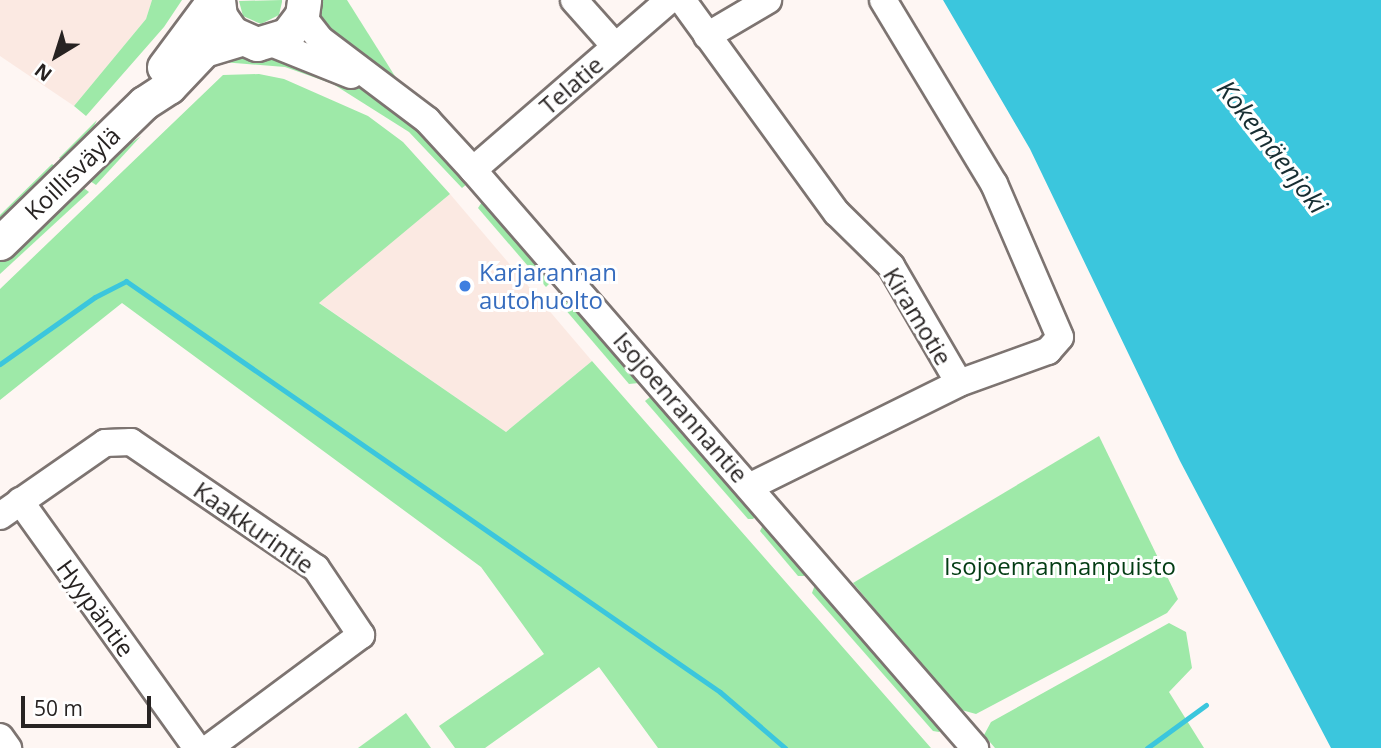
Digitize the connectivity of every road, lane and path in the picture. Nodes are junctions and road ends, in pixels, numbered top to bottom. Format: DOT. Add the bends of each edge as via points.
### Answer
graph roads {
  1 [pos="216,0"];
  2 [pos="574,0"];
  3 [pos="669,0"];
  4 [pos="682,0"];
  5 [pos="768,0"];
  6 [pos="883,0"];
  7 [pos="304,2"];
  8 [pos="707,36"];
  9 [pos="256,41"];
  10 [pos="615,46"];
  11 [pos="373,81"];
  12 [pos="144,103"];
  13 [pos="473,170"];
  14 [pos="0,243"];
  15 [pos="959,383"];
  16 [pos="751,486"];
  17 [pos="10,509"];
  18 [pos="0,737"];
  19 [pos="8,748"];
  20 [pos="197,748"];
  21 [pos="209,748"];
  22 [pos="975,748"];
  1 -- 9 [label="main road" via="225,25"];
  1 -- 12 [label="main road, Koillisväylä" via="158,74"];
  2 -- 10 [label="street"];
  3 -- 10 [label="street, Telatie"];
  4 -- 8 [label="street, Kiramotie"];
  5 -- 8 [label="street"];
  6 -- 15 [label="street" via="994,184 1060,337 1048,351"];
  7 -- 9 [label="main road" via="295,28"];
  7 -- 11 [label="street, Isojoenrannantie" via="312,30"];
  8 -- 15 [label="street, Kiramotie" via="836,213 891,266"];
  9 -- 11 [label="street, Isojoenrannantie"];
  9 -- 12 [label="main road, Koillisväylä" via="204,51 169,87"];
  10 -- 13 [label="street, Telatie"];
  11 -- 13 [label="street, Isojoenrannantie" via="427,120"];
  12 -- 14 [label="main road, Koillisväylä"];
  13 -- 16 [label="street, Isojoenrannantie"];
  15 -- 16 [label="street, Kiramotie"];
  16 -- 22 [label="street, Isojoenrannantie"];
  17 -- 20 [label="street, Hyypäntie"];
  17 -- 21 [label="street, Kaakkurintie" via="105,443 131,442 316,568 361,635"];
  18 -- 19 [label="street"];
}
